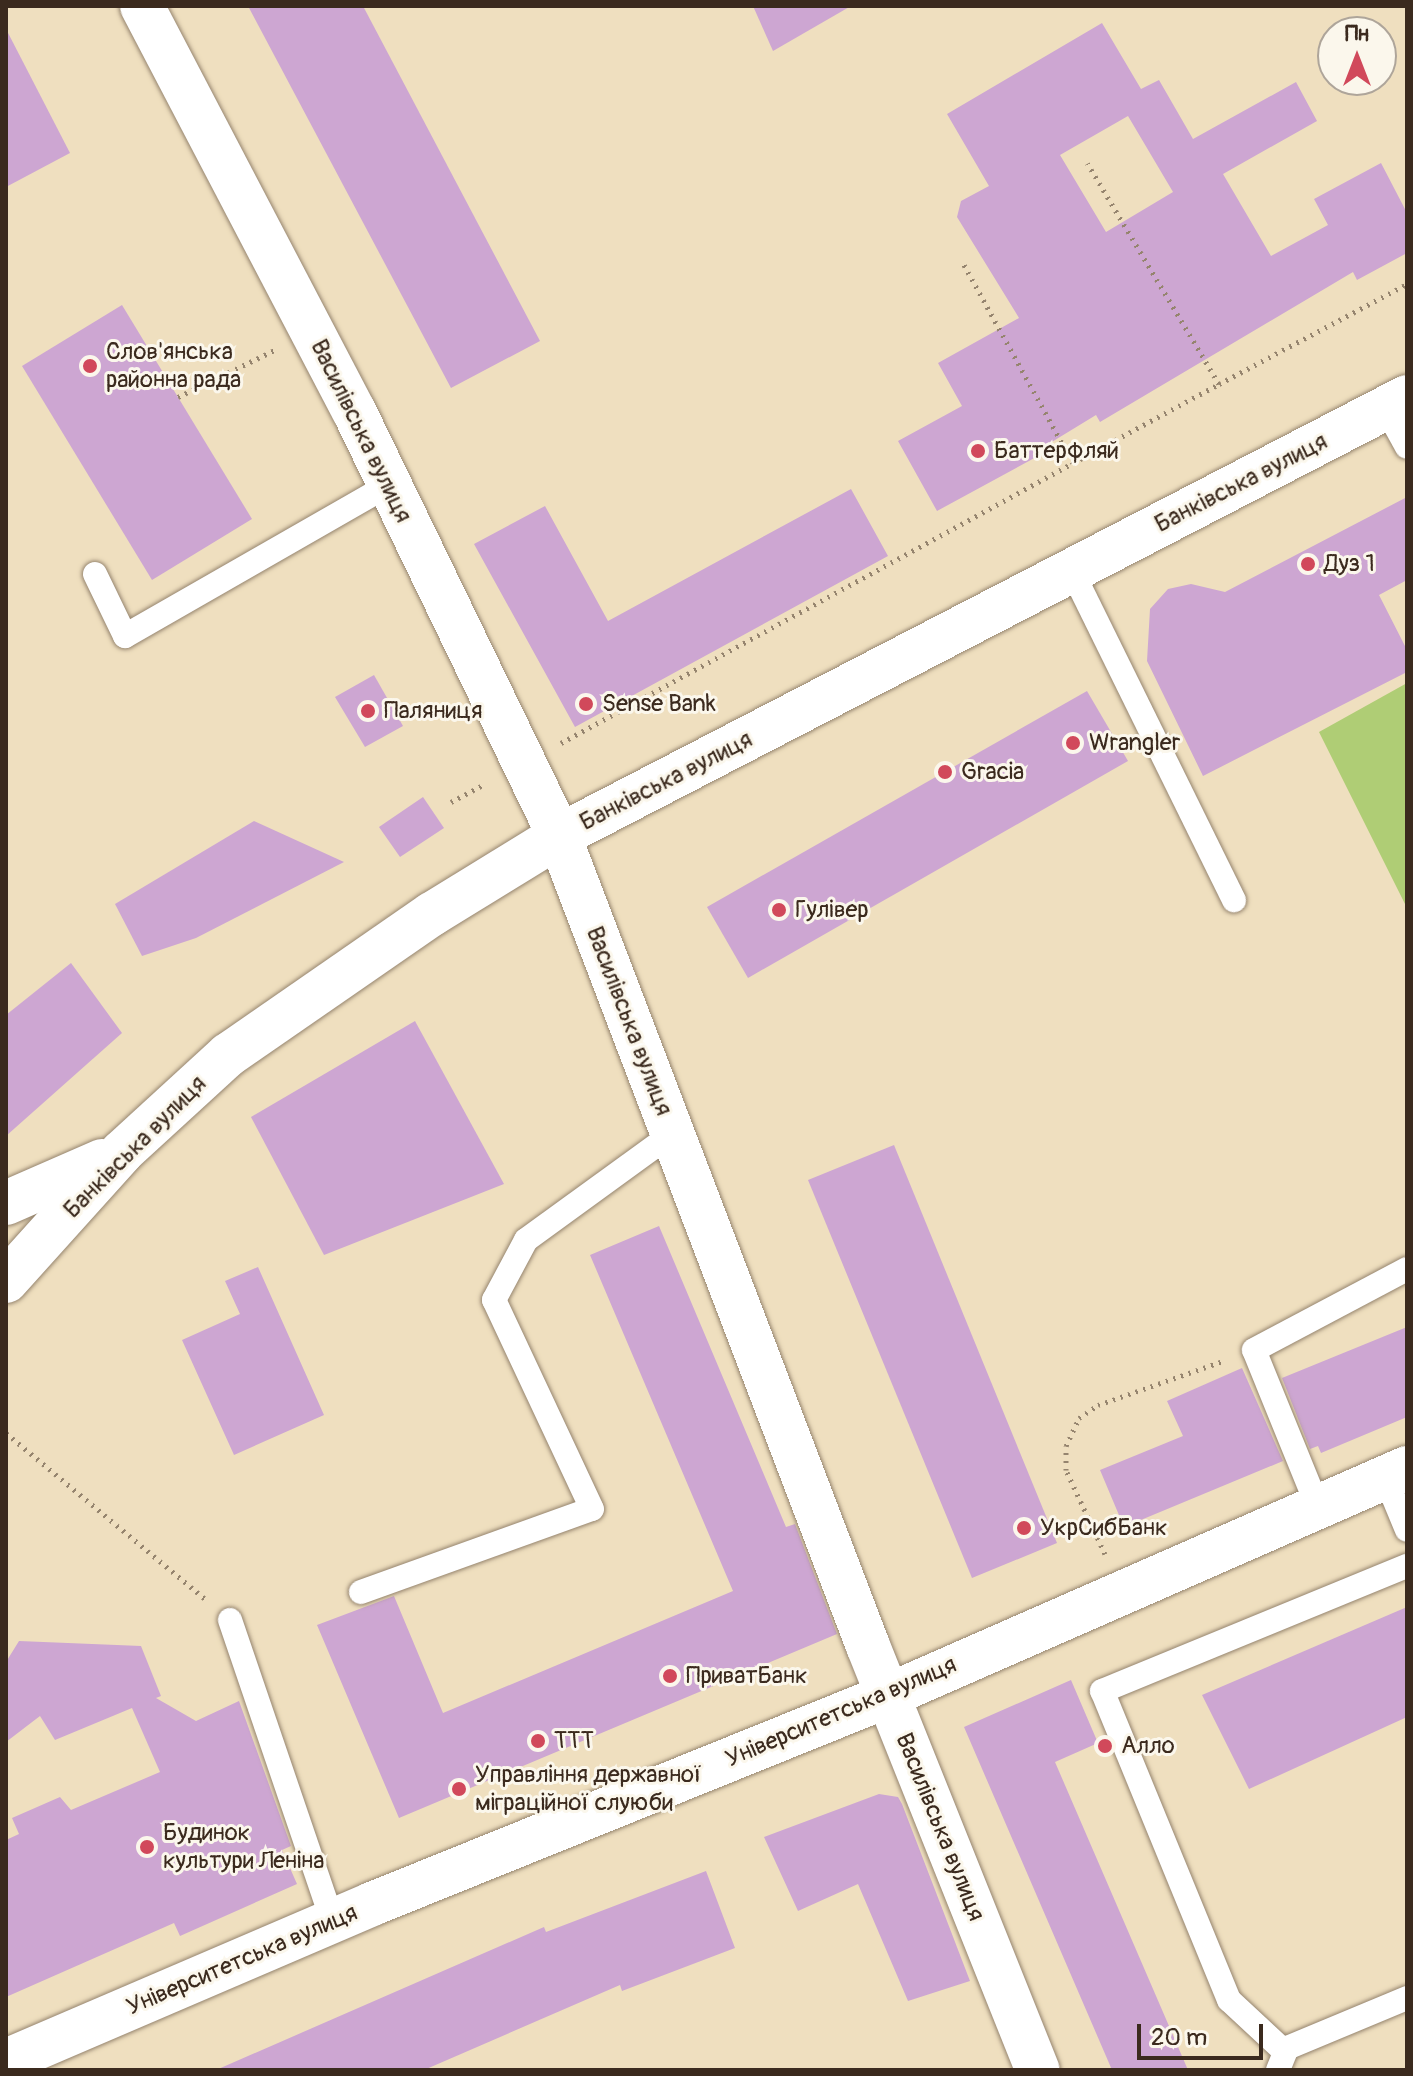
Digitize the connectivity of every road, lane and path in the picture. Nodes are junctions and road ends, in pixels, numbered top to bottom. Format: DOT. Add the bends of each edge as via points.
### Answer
graph roads {
  1 [pos="142,6"];
  2 [pos="1087,163"];
  3 [pos="963,263"];
  4 [pos="1407,284"];
  5 [pos="312,332"];
  6 [pos="1219,384"];
  7 [pos="178,397"];
  8 [pos="1396,403"];
  9 [pos="1407,447"];
  10 [pos="1073,463"];
  11 [pos="389,485"];
  12 [pos="1072,571"];
  13 [pos="95,574"];
  14 [pos="521,764"];
  15 [pos="451,802"];
  16 [pos="559,836"];
  17 [pos="1234,900"];
  18 [pos="672,1134"];
  19 [pos="122,1152"];
  20 [pos="6,1203"];
  21 [pos="1407,1269"];
  22 [pos="6,1281"];
  23 [pos="1254,1350"];
  24 [pos="6,1433"];
  25 [pos="1396,1472"];
  26 [pos="1317,1505"];
  27 [pos="1407,1530"];
  28 [pos="1407,1566"];
  29 [pos="1121,1591"];
  30 [pos="361,1592"];
  31 [pos="230,1620"];
  32 [pos="887,1696"];
  33 [pos="332,1920"];
  34 [pos="1407,1998"];
  35 [pos="6,2061"];
  36 [pos="1282,2061"];
  37 [pos="1038,2070"];
  1 -- 5 [label="street, Василівська вулиця"];
  2 -- 6 [label="path"];
  3 -- 10 [label="path"];
  4 -- 6 [label="path"];
  5 -- 7 [label="path"];
  5 -- 11 [label="street, Василівська вулиця"];
  6 -- 10 [label="path"];
  8 -- 9 [label="lane"];
  8 -- 12 [label="street, Банківська вулиця"];
  10 -- 14 [label="path"];
  11 -- 13 [label="lane" via="125,636"];
  11 -- 14 [label="street, Василівська вулиця"];
  12 -- 16 [label="street, Банківська вулиця"];
  12 -- 17 [label="lane"];
  14 -- 15 [label="path"];
  14 -- 16 [label="street, Василівська вулиця"];
  16 -- 18 [label="street, Василівська вулиця"];
  16 -- 19 [label="street, Банківська вулиця" via="432,914 228,1055"];
  18 -- 30 [label="lane" via="526,1240 494,1300 592,1509"];
  18 -- 32 [label="street, Василівська вулиця"];
  19 -- 20 [label="street"];
  19 -- 22 [label="street, Банківська вулиця"];
  21 -- 23 [label="lane"];
  23 -- 26 [label="lane"];
  23 -- 29 [label="path" via="1098,1405 1079,1418 1066,1446 1066,1470"];
  24 -- 31 [label="path"];
  25 -- 26 [label="street, Університетська вулиця"];
  25 -- 27 [label="lane"];
  26 -- 29 [label="street, Університетська вулиця"];
  28 -- 36 [label="lane" via="1102,1691 1229,2000"];
  29 -- 32 [label="street, Університетська вулиця"];
  31 -- 33 [label="lane"];
  32 -- 33 [label="street, Університетська вулиця"];
  32 -- 37 [label="street, Василівська вулиця"];
  33 -- 35 [label="street, Університетська вулиця"];
  34 -- 36 [label="lane"];
}
